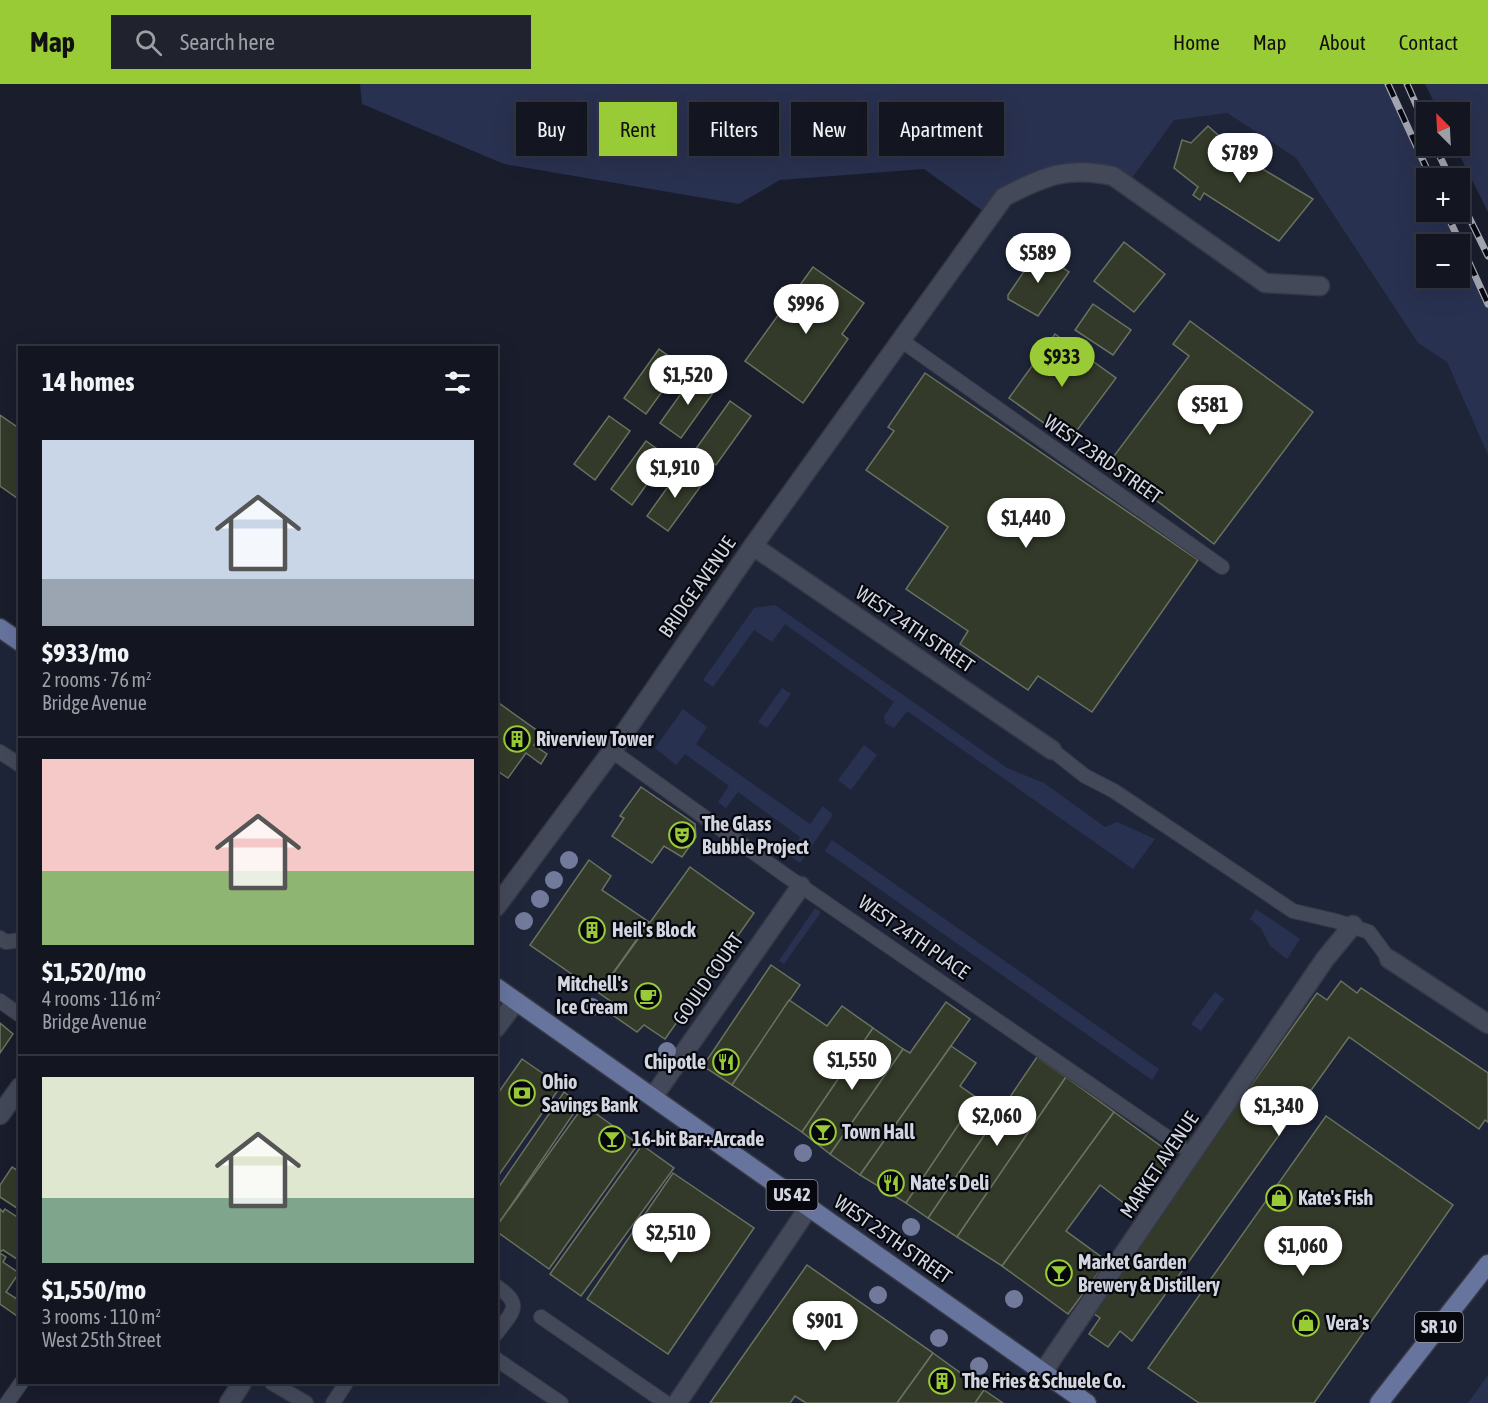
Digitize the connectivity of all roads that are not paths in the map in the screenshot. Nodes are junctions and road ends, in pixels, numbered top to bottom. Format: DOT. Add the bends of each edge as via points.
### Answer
graph roads {
  1 [pos="1320,286"];
  2 [pos="902,341"];
  3 [pos="753,546"];
  4 [pos="1222,567"];
  5 [pos="0,628"];
  6 [pos="18,641"];
  7 [pos="1052,750"];
  8 [pos="612,751"];
  9 [pos="0,752"];
  10 [pos="18,764"];
  11 [pos="801,886"];
  12 [pos="498,904"];
  13 [pos="1353,925"];
  14 [pos="0,938"];
  15 [pos="18,940"];
  16 [pos="1389,958"];
  17 [pos="498,988"];
  18 [pos="0,1001"];
  19 [pos="516,1001"];
  20 [pos="18,1014"];
  21 [pos="1488,1024"];
  22 [pos="498,1025"];
  23 [pos="18,1091"];
  24 [pos="653,1097"];
  25 [pos="9,1111"];
  26 [pos="1186,1151"];
  27 [pos="809,1207"];
  28 [pos="1488,1264"];
  29 [pos="498,1287"];
  30 [pos="542,1317"];
  31 [pos="498,1331"];
  32 [pos="498,1360"];
  33 [pos="1043,1372"];
  34 [pos="20,1384"];
  35 [pos="241,1384"];
  36 [pos="275,1384"];
  37 [pos="345,1384"];
  38 [pos="7,1403"];
  39 [pos="229,1403"];
  40 [pos="306,1403"];
  41 [pos="333,1403"];
  42 [pos="561,1403"];
  43 [pos="666,1403"];
  44 [pos="676,1403"];
  45 [pos="1087,1403"];
  46 [pos="1379,1403"];
  1 -- 2 [label="street, BRIDGE AVENUE" via="1265,283 1113,176 1090,171 1061,172 1004,197"];
  2 -- 3 [label="street, BRIDGE AVENUE"];
  2 -- 4 [label="lane, WEST 23RD STREET"];
  3 -- 7 [label="street, WEST 24TH STREET"];
  3 -- 8 [label="street, BRIDGE AVENUE"];
  5 -- 6 [label="main road"];
  7 -- 13 [label="lane" via="1085,776 1114,791 1293,911"];
  8 -- 11 [label="lane, WEST 24TH PLACE"];
  8 -- 12 [label="street, BRIDGE AVENUE"];
  9 -- 10 [label="lane"];
  11 -- 24 [label="street, GOULD COURT"];
  11 -- 26 [label="lane, WEST 24TH PLACE"];
  13 -- 16 [label="lane" via="1369,932"];
  13 -- 26 [label="street, MARKET AVENUE"];
  14 -- 15 [label="lane" via="6,942"];
  16 -- 21 [label="street"];
  17 -- 19 [label="main road, WEST 25TH STREET / US 42"];
  18 -- 20 [label="lane"];
  19 -- 22 [label="street"];
  19 -- 24 [label="main road, WEST 25TH STREET / US 42"];
  23 -- 25 [label="street"];
  24 -- 27 [label="main road, WEST 25TH STREET / US 42"];
  26 -- 33 [label="street, MARKET AVENUE"];
  27 -- 33 [label="main road, WEST 25TH STREET / US 42"];
  27 -- 44 [label="street"];
  28 -- 46 [label="main road, SR 10"];
  29 -- 31 [label="lane" via="514,1303 513,1311"];
  30 -- 43 [label="lane"];
  32 -- 42 [label="lane"];
  33 -- 45 [label="main road, WEST 25TH STREET / US 42"];
  34 -- 38 [label="lane"];
  35 -- 39 [label="street"];
  36 -- 40 [label="lane"];
  37 -- 41 [label="lane"];
}
